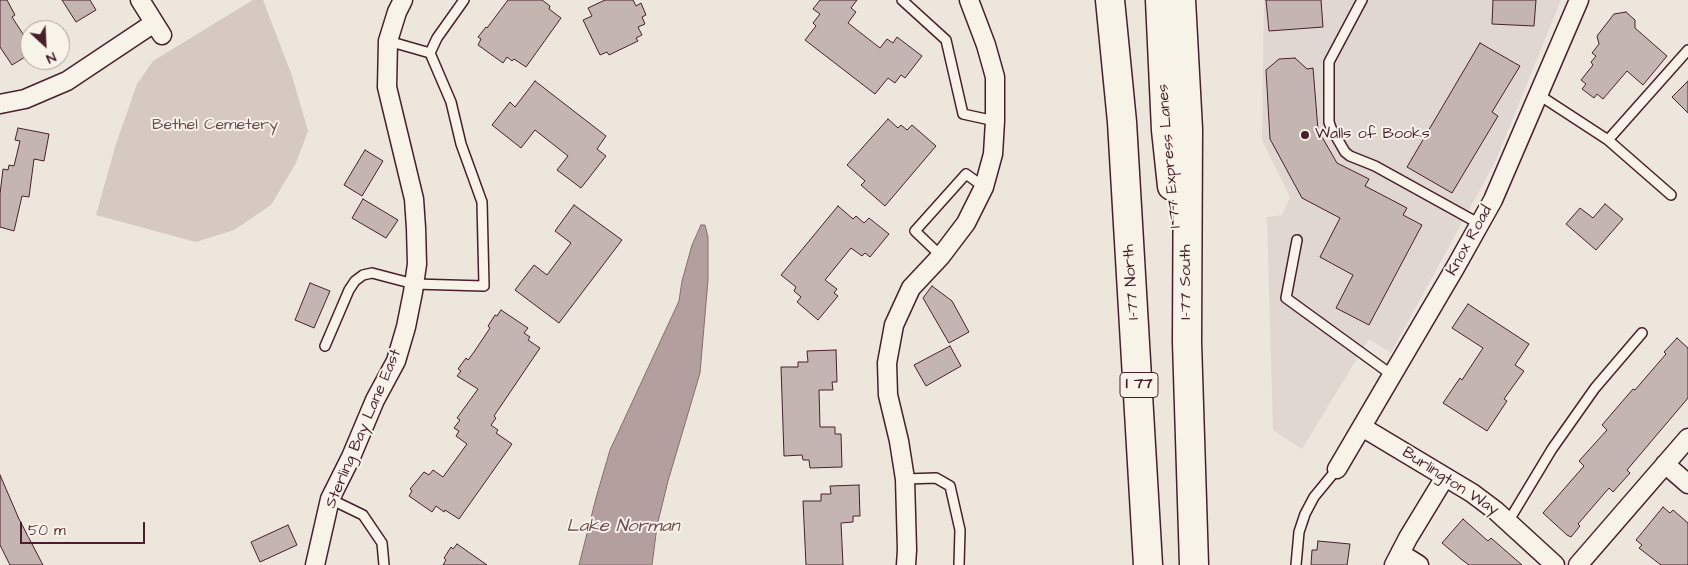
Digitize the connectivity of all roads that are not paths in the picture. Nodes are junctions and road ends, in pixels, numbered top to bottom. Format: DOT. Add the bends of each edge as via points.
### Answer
graph roads {
  1 [pos="140,0"];
  2 [pos="404,0"];
  3 [pos="464,0"];
  4 [pos="902,0"];
  5 [pos="969,0"];
  6 [pos="1110,0"];
  7 [pos="1121,0"];
  8 [pos="1160,0"];
  9 [pos="1181,0"];
  10 [pos="1362,0"];
  11 [pos="1580,0"];
  12 [pos="388,41"];
  13 [pos="1688,50"];
  14 [pos="430,53"];
  15 [pos="1538,95"];
  16 [pos="0,104"];
  17 [pos="995,121"];
  18 [pos="1122,122"];
  19 [pos="1608,140"];
  20 [pos="984,187"];
  21 [pos="1671,194"];
  22 [pos="1478,223"];
  23 [pos="1297,240"];
  24 [pos="941,256"];
  25 [pos="414,284"];
  26 [pos="1642,333"];
  27 [pos="1187,342"];
  28 [pos="324,346"];
  29 [pos="1392,376"];
  30 [pos="1362,427"];
  31 [pos="1688,438"];
  32 [pos="1665,464"];
  33 [pos="1337,469"];
  34 [pos="1446,477"];
  35 [pos="905,479"];
  36 [pos="1688,484"];
  37 [pos="330,499"];
  38 [pos="1508,522"];
  39 [pos="1397,559"];
  40 [pos="314,565"];
  41 [pos="384,565"];
  42 [pos="906,565"];
  43 [pos="959,565"];
  44 [pos="1148,565"];
  45 [pos="1194,565"];
  46 [pos="1296,565"];
  47 [pos="1419,565"];
  48 [pos="1555,565"];
  49 [pos="1578,565"];
  1 -- 16 [label="street" via="158,29 46,91"];
  2 -- 12 [label="street, Sterling Bay Lane East"];
  3 -- 14 [label="lane"];
  4 -- 17 [label="lane" via="946,40 963,114"];
  5 -- 17 [label="street" via="994,78"];
  6 -- 18 [label="highway, I-77 North / I 77"];
  7 -- 18 [label="highway, I 77"];
  8 -- 27 [label="highway, I 77 Express Lanes" via="1166,130"];
  9 -- 27 [label="highway, I-77 South" via="1188,129"];
  10 -- 22 [label="lane" via="1329,62 1331,128 1350,156 1375,166"];
  11 -- 15 [label="street, Knox Road"];
  12 -- 14 [label="lane"];
  12 -- 25 [label="street, Sterling Bay Lane East" via="388,87 392,113 414,199"];
  13 -- 19 [label="lane"];
  14 -- 25 [label="lane" via="451,102 461,144 482,202 484,286"];
  15 -- 19 [label="lane"];
  15 -- 22 [label="street, Knox Road" via="1492,200"];
  17 -- 20 [label="street" via="993,154"];
  18 -- 44 [label="highway, I-77 North / I 77"];
  19 -- 21 [label="lane"];
  20 -- 24 [label="street" via="966,223"];
  20 -- 24 [label="lane" via="966,174 915,231"];
  22 -- 29 [label="street, Knox Road"];
  23 -- 29 [label="lane" via="1286,298"];
  24 -- 35 [label="street" via="911,288 894,325 887,363 888,395"];
  25 -- 28 [label="lane" via="372,273 363,275 349,290"];
  25 -- 37 [label="street, Sterling Bay Lane East" via="396,361"];
  26 -- 38 [label="lane" via="1595,388 1552,449"];
  27 -- 45 [label="highway, I-77 South"];
  29 -- 30 [label="street, Knox Road"];
  30 -- 33 [label="street, Knox Road"];
  30 -- 34 [label="street, Burlington Way"];
  31 -- 32 [label="street"];
  32 -- 36 [label="street"];
  32 -- 49 [label="street"];
  33 -- 46 [label="lane" via="1314,497 1305,514 1299,532"];
  34 -- 38 [label="street, Burlington Way"];
  34 -- 39 [label="street"];
  35 -- 42 [label="street"];
  35 -- 43 [label="lane" via="936,478 950,486 960,530"];
  37 -- 40 [label="street, Sterling Bay Lane East"];
  37 -- 41 [label="lane" via="363,515 382,543"];
  38 -- 48 [label="street, Burlington Way"];
  39 -- 47 [label="street"];
}
